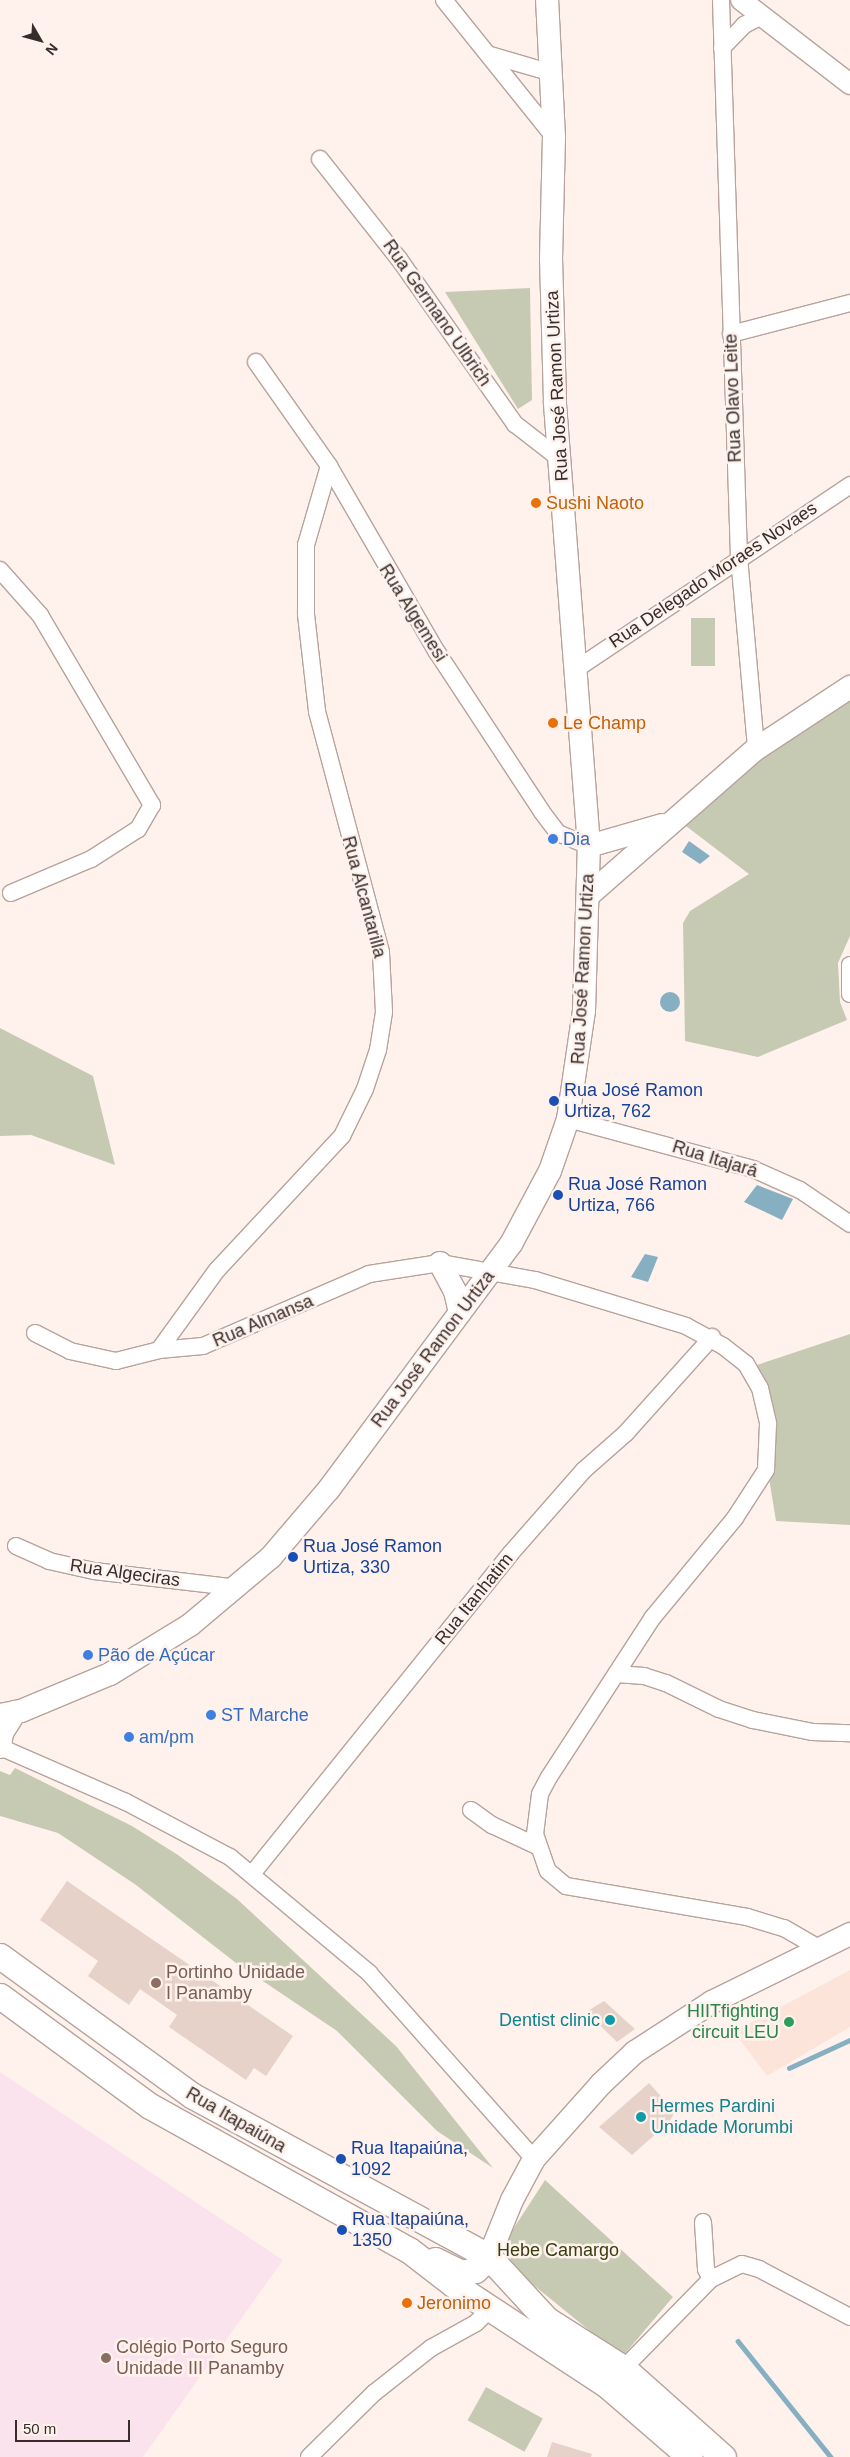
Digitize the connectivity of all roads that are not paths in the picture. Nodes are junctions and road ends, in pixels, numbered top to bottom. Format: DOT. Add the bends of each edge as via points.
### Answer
graph roads {
  1 [pos="444,0"];
  2 [pos="547,0"];
  3 [pos="721,0"];
  4 [pos="741,0"];
  5 [pos="762,16"];
  6 [pos="722,48"];
  7 [pos="490,55"];
  8 [pos="552,73"];
  9 [pos="850,84"];
  10 [pos="554,137"];
  11 [pos="320,159"];
  12 [pos="850,302"];
  13 [pos="731,334"];
  14 [pos="256,362"];
  15 [pos="560,459"];
  16 [pos="329,466"];
  17 [pos="850,485"];
  18 [pos="739,557"];
  19 [pos="0,570"];
  20 [pos="578,668"];
  21 [pos="850,687"];
  22 [pos="756,748"];
  23 [pos="668,823"];
  24 [pos="589,846"];
  25 [pos="11,893"];
  26 [pos="589,895"];
  27 [pos="850,965"];
  28 [pos="850,994"];
  29 [pos="568,1119"];
  30 [pos="850,1224"];
  31 [pos="440,1263"];
  32 [pos="492,1270"];
  33 [pos="460,1312"];
  34 [pos="35,1333"];
  35 [pos="712,1337"];
  36 [pos="159,1350"];
  37 [pos="16,1546"];
  38 [pos="238,1588"];
  39 [pos="616,1674"];
  40 [pos="7,1714"];
  41 [pos="850,1733"];
  42 [pos="0,1747"];
  43 [pos="471,1810"];
  44 [pos="539,1847"];
  45 [pos="252,1874"];
  46 [pos="850,1934"];
  47 [pos="817,1947"];
  48 [pos="0,1956"];
  49 [pos="0,1996"];
  50 [pos="283,2148"];
  51 [pos="534,2159"];
  52 [pos="246,2161"];
  53 [pos="512,2200"];
  54 [pos="703,2222"];
  55 [pos="460,2239"];
  56 [pos="409,2250"];
  57 [pos="489,2257"];
  58 [pos="711,2279"];
  59 [pos="483,2303"];
  60 [pos="850,2317"];
  61 [pos="615,2377"];
  62 [pos="309,2457"];
  63 [pos="690,2457"];
  64 [pos="723,2457"];
  1 -- 7 [label="street"];
  2 -- 8 [label="main road, Rua José Ramon Urtiza"];
  3 -- 6 [label="street, Rua Olavo Leite"];
  4 -- 5 [label="street"];
  5 -- 6 [label="street" via="744,25"];
  5 -- 9 [label="street"];
  6 -- 13 [label="street, Rua Olavo Leite"];
  7 -- 8 [label="street"];
  7 -- 10 [label="street" via="517,95"];
  8 -- 10 [label="main road, Rua José Ramon Urtiza"];
  10 -- 15 [label="main road, Rua José Ramon Urtiza" via="551,258"];
  11 -- 15 [label="street, Rua Germano Ulbrich" via="399,259 515,424"];
  12 -- 13 [label="street"];
  13 -- 18 [label="street, Rua Olavo Leite"];
  14 -- 16 [label="street, Rua Algemesi"];
  15 -- 20 [label="main road, Rua José Ramon Urtiza"];
  16 -- 24 [label="street, Rua Algemesi" via="437,652 542,812 558,833"];
  16 -- 36 [label="street, Rua Alcantarilla" via="306,545 306,614 317,711 381,952 384,1012 378,1050 365,1089 342,1136 217,1270"];
  17 -- 18 [label="street, Rua Delegado Moraes Novaes"];
  18 -- 20 [label="street, Rua Delegado Moraes Novaes"];
  18 -- 22 [label="street, Rua Olavo Leite"];
  19 -- 25 [label="street" via="40,615 152,805 138,829 91,859"];
  20 -- 24 [label="main road, Rua José Ramon Urtiza"];
  21 -- 22 [label="main road"];
  22 -- 23 [label="main road"];
  23 -- 24 [label="main road"];
  23 -- 26 [label="main road"];
  24 -- 26 [label="main road, Rua José Ramon Urtiza"];
  26 -- 29 [label="main road, Rua José Ramon Urtiza" via="584,1011"];
  27 -- 28 [label="street"];
  29 -- 30 [label="street, Rua Itajará" via="753,1169 800,1190"];
  29 -- 32 [label="main road, Rua José Ramon Urtiza" via="550,1171 527,1218"];
  31 -- 32 [label="street, Rua Almansa"];
  31 -- 33 [label="main road" via="455,1291"];
  31 -- 36 [label="street, Rua Almansa" via="369,1274 203,1346"];
  32 -- 33 [label="main road, Rua José Ramon Urtiza"];
  32 -- 35 [label="street, Rua Almansa" via="654,1316"];
  33 -- 38 [label="main road, Rua José Ramon Urtiza" via="302,1523"];
  34 -- 36 [label="street, Rua Almansa" via="92,1357 116,1361"];
  35 -- 39 [label="street, Rua Almansa" via="746,1364 760,1388 768,1424 766,1470 740,1512 664,1603"];
  35 -- 45 [label="street, Rua Itanhatim" via="669,1388 584,1470 523,1539"];
  37 -- 38 [label="street, Rua Algeciras" via="49,1561 94,1571"];
  38 -- 40 [label="main road, Rua José Ramon Urtiza" via="190,1625 110,1674"];
  39 -- 41 [label="street" via="666,1682 719,1709 753,1720 812,1732"];
  39 -- 44 [label="street, Rua Almansa" via="544,1785 535,1820"];
  40 -- 42 [label="main road"];
  42 -- 45 [label="street" via="157,1817 230,1857"];
  43 -- 44 [label="street" via="492,1825"];
  44 -- 47 [label="street, Rua Almansa" via="548,1871 566,1886 747,1917 784,1928"];
  45 -- 51 [label="street" via="369,1973"];
  46 -- 47 [label="main road"];
  47 -- 51 [label="main road" via="672,2026 636,2052 601,2084"];
  48 -- 50 [label="main road, Rua Itapaiúna" via="192,2096"];
  49 -- 52 [label="main road, Rua Itapaiúna" via="150,2106"];
  50 -- 52 [label="main road" via="262,2163"];
  50 -- 55 [label="main road, Rua Itapaiúna"];
  51 -- 53 [label="main road"];
  52 -- 56 [label="main road, Rua Itapaiúna"];
  53 -- 55 [label="main road" via="480,2235"];
  53 -- 57 [label="main road"];
  54 -- 58 [label="street" via="706,2269"];
  55 -- 57 [label="main road, Rua Itapaiúna"];
  56 -- 57 [label="main road" via="462,2273 475,2270"];
  56 -- 59 [label="main road, Rua Itapaiúna"];
  57 -- 61 [label="main road, Rua Itapaiúna" via="546,2318"];
  58 -- 60 [label="street" via="742,2264 760,2269"];
  58 -- 61 [label="street"];
  59 -- 61 [label="main road, Rua Itapaiúna"];
  59 -- 62 [label="street" via="476,2323 431,2348 374,2393"];
  61 -- 63 [label="main road"];
  61 -- 64 [label="main road"];
}
